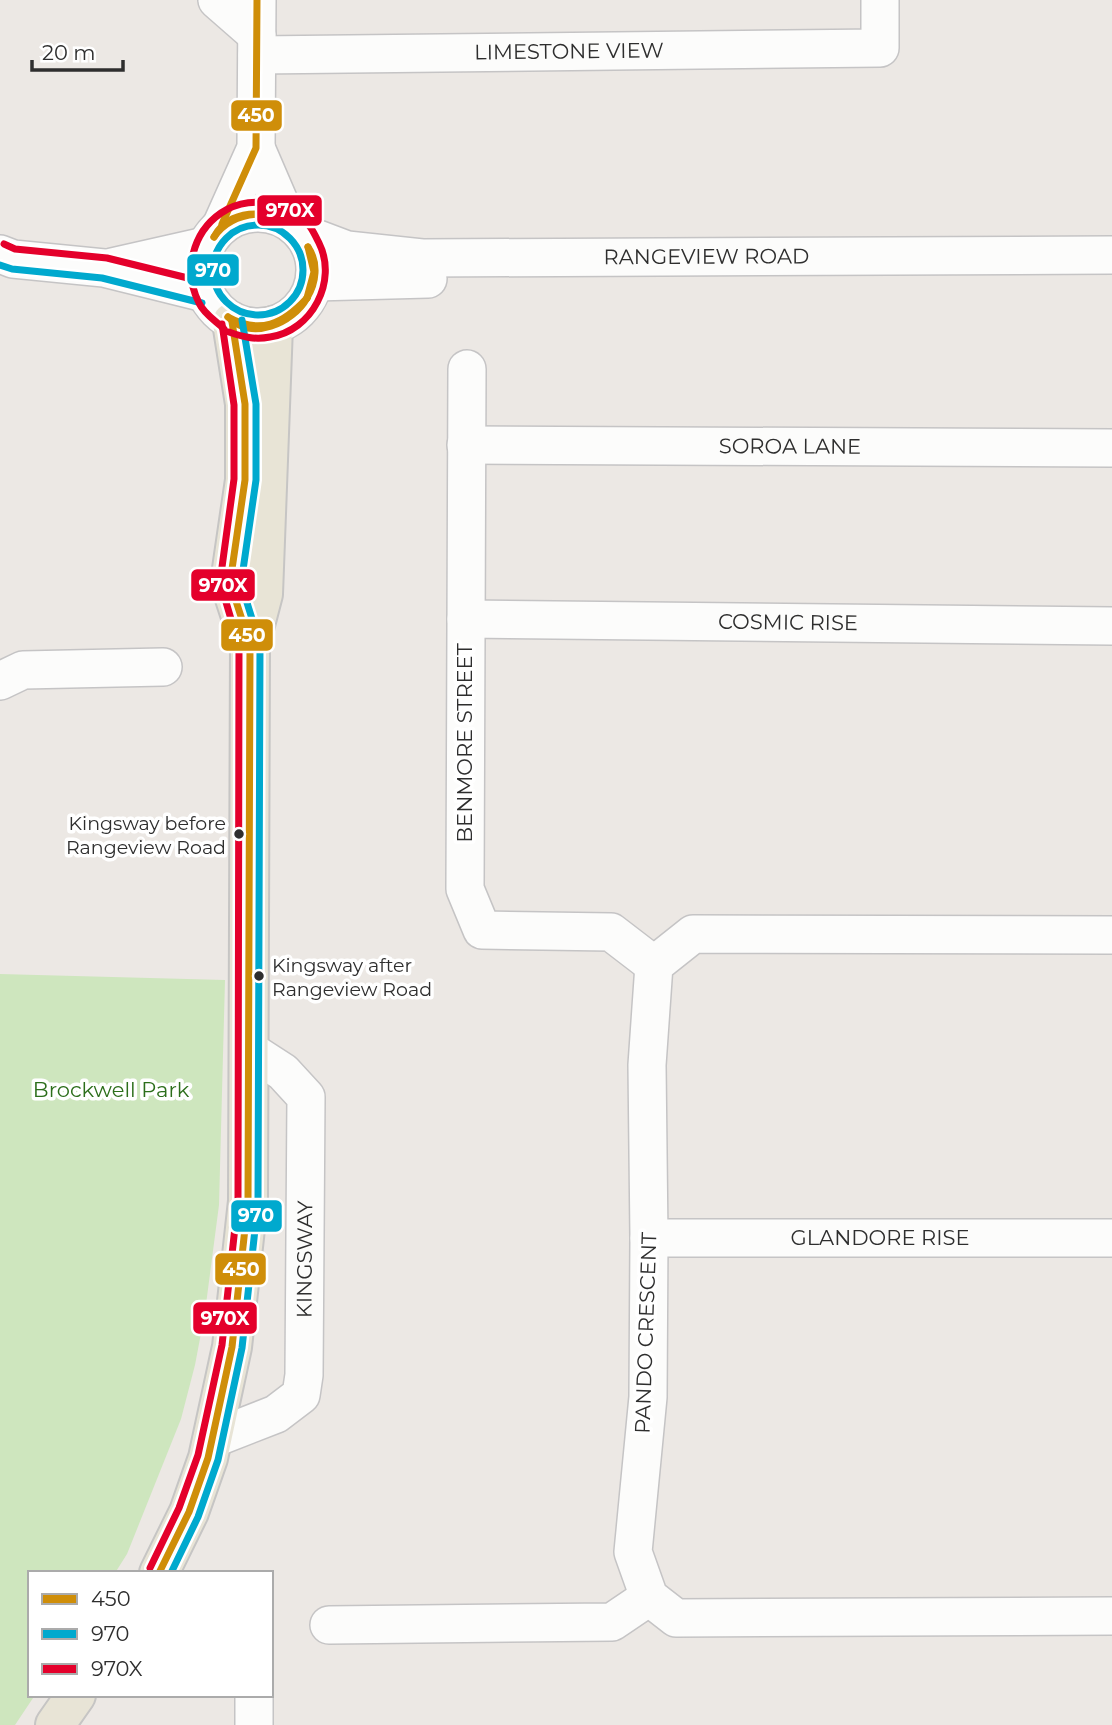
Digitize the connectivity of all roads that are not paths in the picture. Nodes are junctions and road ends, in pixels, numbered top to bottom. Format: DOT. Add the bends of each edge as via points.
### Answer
graph roads {
  1 [pos="217,0"];
  2 [pos="880,0"];
  3 [pos="257,30"];
  4 [pos="256,148"];
  5 [pos="295,227"];
  6 [pos="214,235"];
  7 [pos="0,254"];
  8 [pos="1112,255"];
  9 [pos="104,268"];
  10 [pos="607,268"];
  11 [pos="1112,278"];
  12 [pos="314,282"];
  13 [pos="205,293"];
  14 [pos="232,322"];
  15 [pos="273,326"];
  16 [pos="467,369"];
  17 [pos="466,445"];
  18 [pos="1112,448"];
  19 [pos="466,619"];
  20 [pos="1112,626"];
  21 [pos="250,644"];
  22 [pos="163,667"];
  23 [pos="0,681"];
  24 [pos="1112,935"];
  25 [pos="654,965"];
  26 [pos="249,1050"];
  27 [pos="649,1238"];
  28 [pos="1112,1238"];
  29 [pos="212,1439"];
  30 [pos="167,1570"];
  31 [pos="649,1598"];
  32 [pos="1112,1616"];
  33 [pos="329,1625"];
  34 [pos="75,1697"];
  35 [pos="254,1697"];
  36 [pos="55,1725"];
  37 [pos="254,1725"];
  1 -- 3 [label="street"];
  2 -- 3 [label="street, LIMESTONE VIEW" via="880,48"];
  3 -- 4 [label="street"];
  4 -- 5 [label="street"];
  4 -- 6 [label="street"];
  5 -- 6 [label="street" via="260,212 242,214"];
  5 -- 10 [label="street, RANGEVIEW ROAD" via="347,250 382,255"];
  5 -- 12 [label="street" via="314,256"];
  6 -- 9 [label="street"];
  6 -- 13 [label="street" via="200,268"];
  7 -- 9 [label="street"];
  8 -- 10 [label="street, RANGEVIEW ROAD"];
  9 -- 13 [label="street"];
  10 -- 11 [label="street, RANGEVIEW ROAD"];
  10 -- 12 [label="street, RANGEVIEW ROAD"];
  12 -- 15 [label="street" via="310,296 294,315"];
  13 -- 14 [label="street"];
  14 -- 15 [label="street" via="251,328"];
  14 -- 21 [label="main road" via="245,404 245,480 233,592"];
  15 -- 21 [label="main road" via="263,594"];
  16 -- 17 [label="street, BENMORE STREET"];
  17 -- 18 [label="street, SOROA LANE"];
  17 -- 19 [label="street, BENMORE STREET"];
  19 -- 20 [label="street, COSMIC RISE"];
  19 -- 25 [label="street, BENMORE STREET" via="465,889 482,930 611,932"];
  21 -- 26 [label="main road"];
  22 -- 23 [label="street" via="23,670"];
  24 -- 25 [label="street" via="693,934"];
  25 -- 27 [label="street, PANDO CRESCENT" via="646,1065"];
  26 -- 29 [label="main road" via="248,1201 232,1347"];
  26 -- 29 [label="street, KINGSWAY" via="283,1072 306,1097 304,1375 302,1395 276,1414"];
  27 -- 28 [label="street, GLANDORE RISE"];
  27 -- 31 [label="street, PANDO CRESCENT" via="648,1398 634,1552"];
  29 -- 30 [label="main road"];
  31 -- 32 [label="street" via="676,1618"];
  31 -- 33 [label="street" via="612,1622"];
  34 -- 36 [label="main road"];
  35 -- 37 [label="street"];
}
